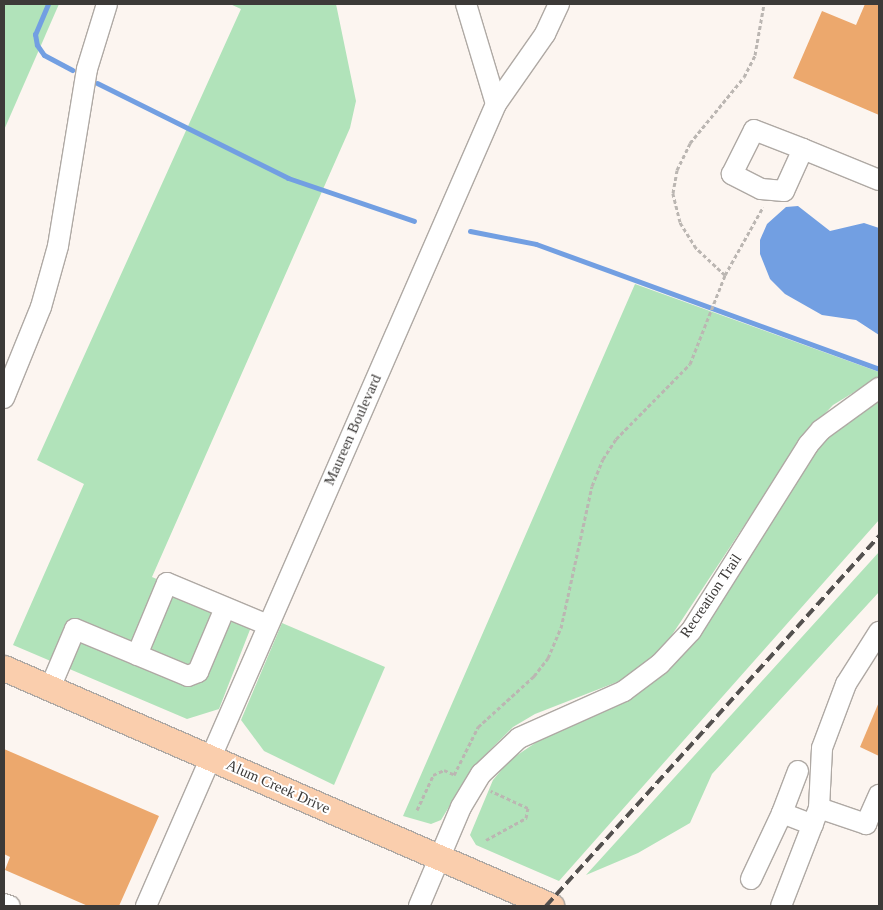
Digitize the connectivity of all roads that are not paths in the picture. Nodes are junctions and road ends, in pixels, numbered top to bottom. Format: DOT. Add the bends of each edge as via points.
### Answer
graph roads {
  1 [pos="107,4"];
  2 [pos="466,4"];
  3 [pos="558,4"];
  4 [pos="496,104"];
  5 [pos="803,149"];
  6 [pos="879,180"];
  7 [pos="879,388"];
  8 [pos="4,398"];
  9 [pos="225,608"];
  10 [pos="268,626"];
  11 [pos="879,632"];
  12 [pos="140,657"];
  13 [pos="4,668"];
  14 [pos="50,688"];
  15 [pos="211,758"];
  16 [pos="798,771"];
  17 [pos="879,795"];
  18 [pos="782,813"];
  19 [pos="816,817"];
  20 [pos="439,858"];
  21 [pos="751,879"];
  22 [pos="4,904"];
  23 [pos="10,906"];
  24 [pos="146,906"];
  25 [pos="419,906"];
  26 [pos="551,906"];
  27 [pos="781,906"];
  1 -- 8 [label="street" via="87,69 58,246 41,307"];
  2 -- 4 [label="street"];
  3 -- 4 [label="street, Maureen Boulevard" via="545,34"];
  4 -- 10 [label="street, Maureen Boulevard"];
  5 -- 5 [label="street" via="754,130 732,174 774,192 784,190"];
  5 -- 6 [label="street"];
  7 -- 20 [label="street, Recreation Trail" via="821,430 808,445 691,631 660,664 624,691 536,728 503,751 481,774 465,799"];
  9 -- 10 [label="street"];
  9 -- 12 [label="street" via="198,672 188,676"];
  9 -- 12 [label="street" via="167,583"];
  10 -- 15 [label="street, Maureen Boulevard"];
  11 -- 19 [label="street" via="846,684 822,748"];
  12 -- 14 [label="street" via="75,629"];
  13 -- 14 [label="main road, Alum Creek Drive"];
  14 -- 15 [label="main road, Alum Creek Drive"];
  15 -- 20 [label="main road, Alum Creek Drive"];
  15 -- 24 [label="street, Maureen Boulevard"];
  16 -- 18 [label="street"];
  17 -- 19 [label="street" via="866,824"];
  18 -- 19 [label="street"];
  18 -- 21 [label="street"];
  19 -- 27 [label="street"];
  20 -- 25 [label="street, Recreation Trail"];
  20 -- 26 [label="main road, Alum Creek Drive"];
  22 -- 23 [label="street"];
}
